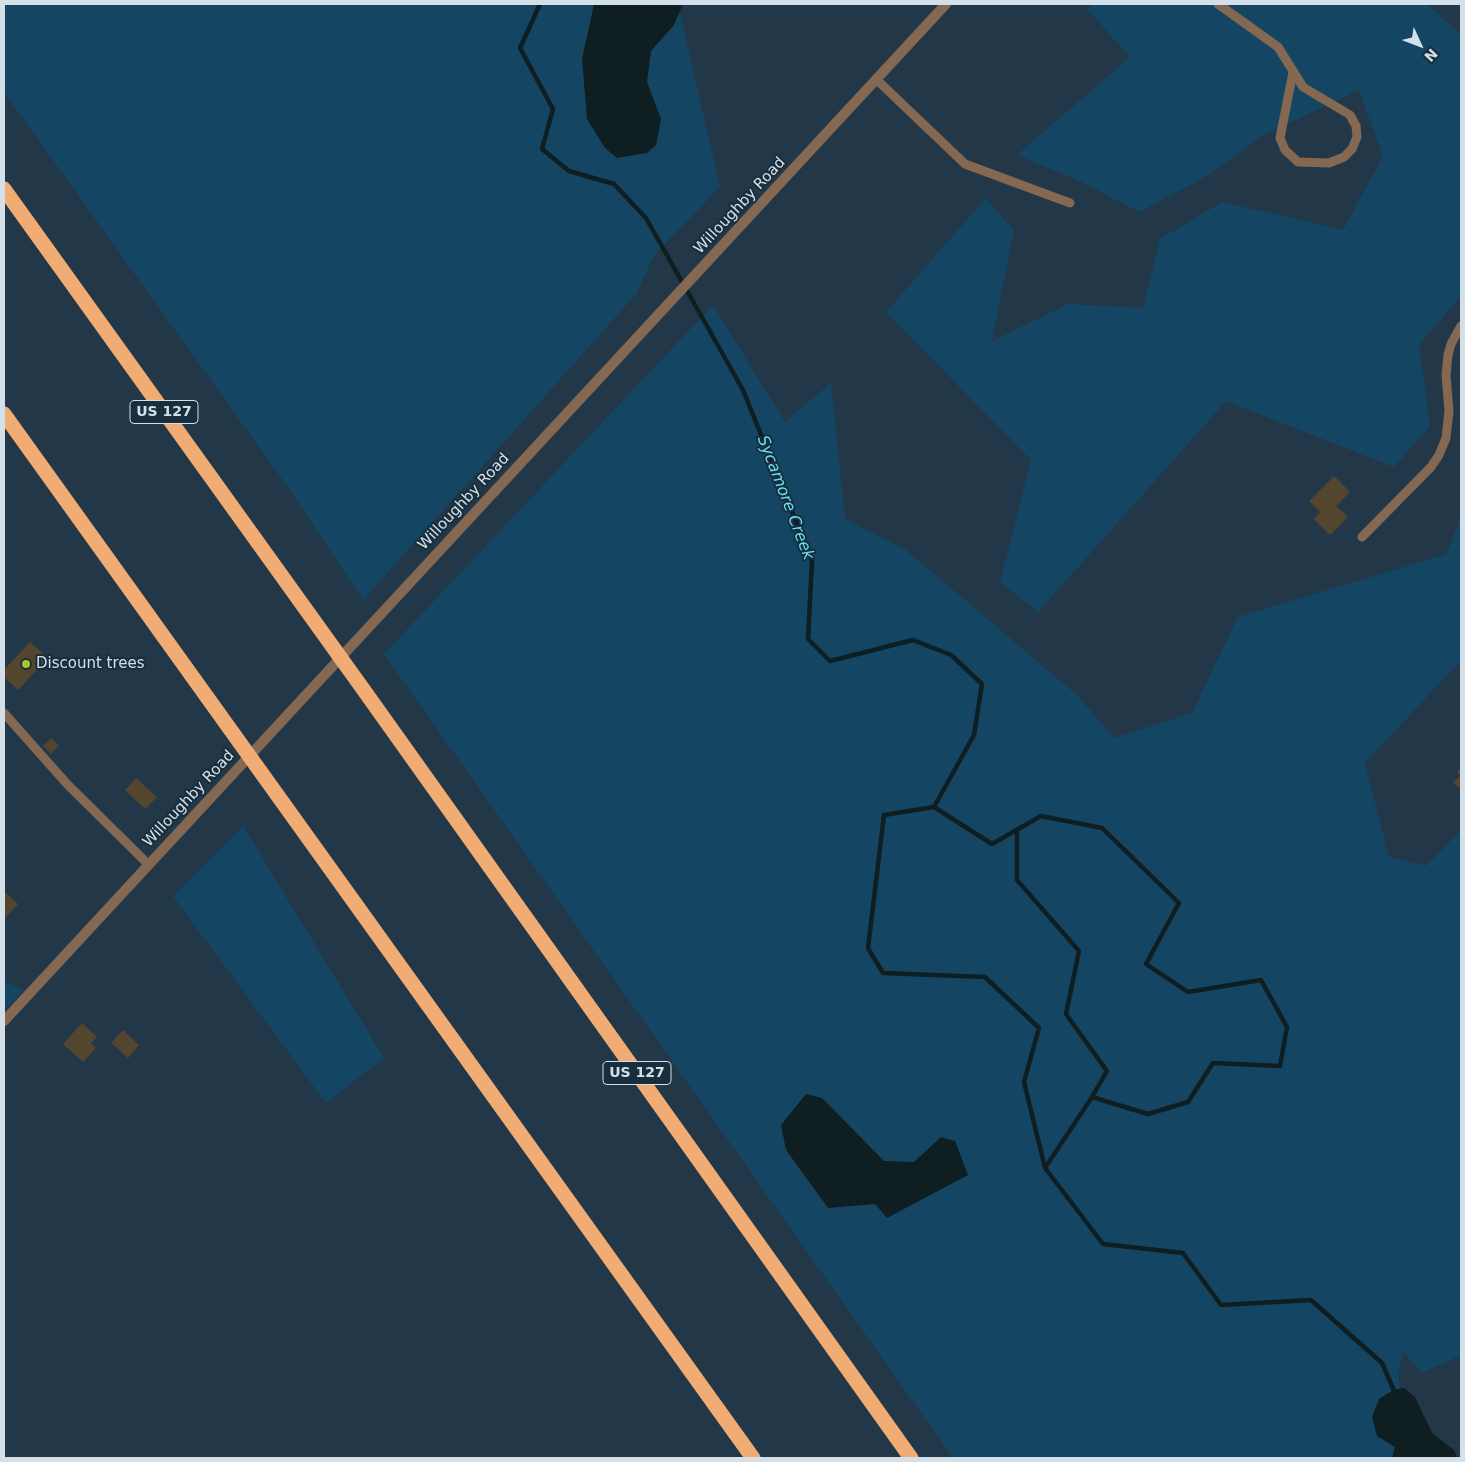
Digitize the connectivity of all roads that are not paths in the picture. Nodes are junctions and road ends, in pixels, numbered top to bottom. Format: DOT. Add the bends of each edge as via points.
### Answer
graph roads {
  1 [pos="946,4"];
  2 [pos="1218,4"];
  3 [pos="1293,72"];
  4 [pos="877,80"];
  5 [pos="4,189"];
  6 [pos="1070,203"];
  7 [pos="1461,326"];
  8 [pos="4,414"];
  9 [pos="1362,537"];
  10 [pos="4,713"];
  11 [pos="149,865"];
  12 [pos="4,1021"];
  13 [pos="704,1391"];
  14 [pos="745,1458"];
  15 [pos="753,1458"];
  16 [pos="911,1458"];
  1 -- 4 [label="street, Willoughby Road"];
  2 -- 3 [label="lane" via="1278,47"];
  3 -- 3 [label="lane" via="1303,87 1350,115 1357,137 1352,150 1344,157 1329,163 1298,162 1285,150 1280,138"];
  4 -- 6 [label="lane" via="965,164"];
  4 -- 11 [label="street, Willoughby Road"];
  5 -- 16 [label="highway, US 127"];
  7 -- 9 [label="lane" via="1448,355 1449,411 1446,438 1439,455"];
  8 -- 13 [label="highway"];
  10 -- 11 [label="lane" via="67,784"];
  11 -- 12 [label="street, Willoughby Road"];
  13 -- 14 [label="highway"];
  13 -- 15 [label="highway"];
}
